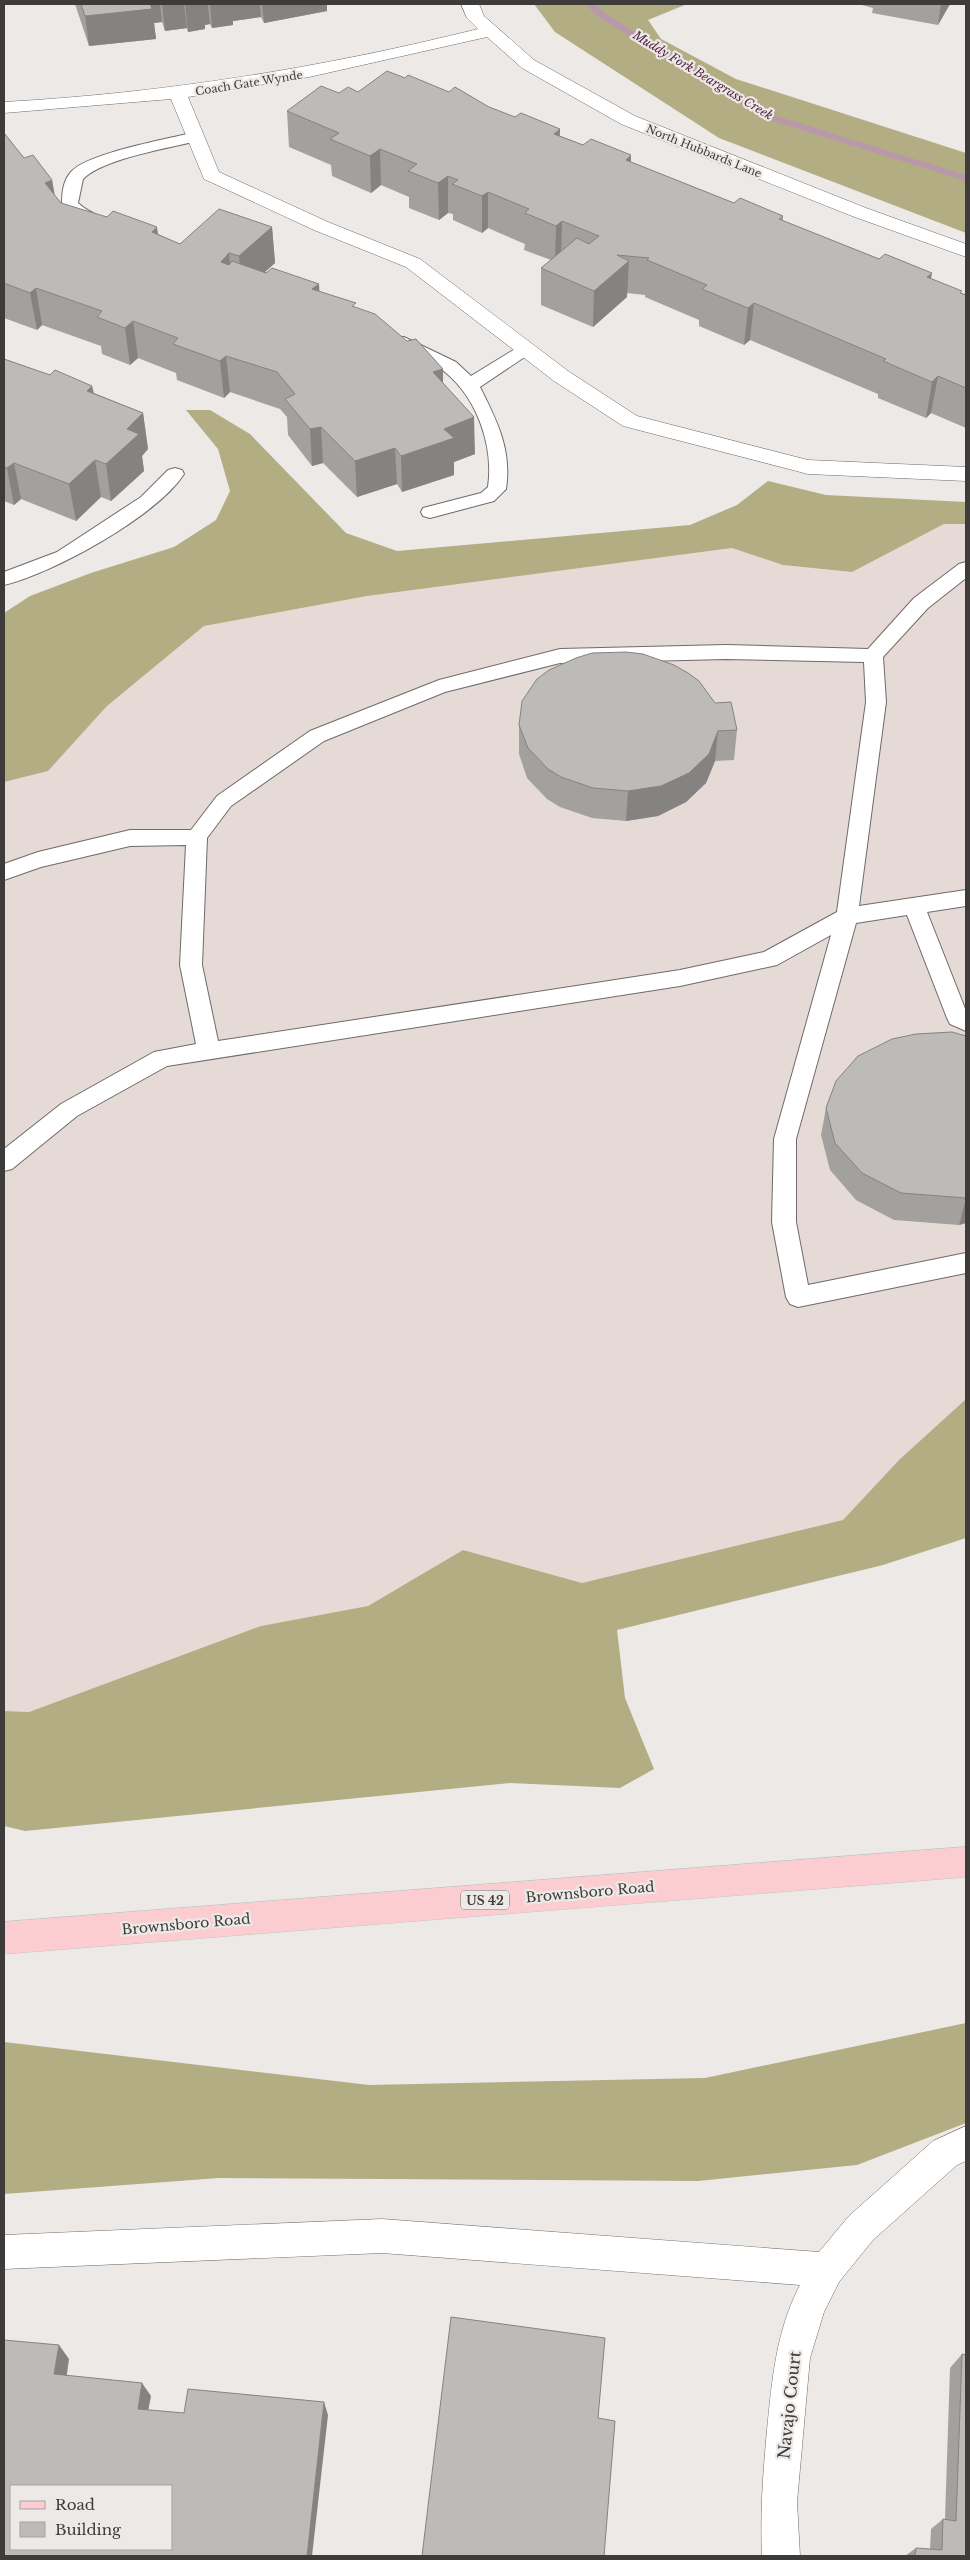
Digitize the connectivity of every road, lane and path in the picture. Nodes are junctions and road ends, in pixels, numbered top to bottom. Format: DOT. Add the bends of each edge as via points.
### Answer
graph roads {
  1 [pos="470,4"];
  2 [pos="490,31"];
  3 [pos="178,94"];
  4 [pos="4,108"];
  5 [pos="195,136"];
  6 [pos="110,229"];
  7 [pos="966,251"];
  8 [pos="386,332"];
  9 [pos="526,350"];
  10 [pos="470,385"];
  11 [pos="175,474"];
  12 [pos="966,474"];
  13 [pos="430,512"];
  14 [pos="966,568"];
  15 [pos="4,579"];
  16 [pos="873,656"];
  17 [pos="197,837"];
  18 [pos="4,872"];
  19 [pos="966,898"];
  20 [pos="914,906"];
  21 [pos="848,916"];
  22 [pos="966,1023"];
  23 [pos="209,1050"];
  24 [pos="27,1143"];
  25 [pos="4,1149"];
  26 [pos="4,1162"];
  27 [pos="966,1263"];
  28 [pos="966,1862"];
  29 [pos="4,1938"];
  30 [pos="966,2143"];
  31 [pos="4,2252"];
  32 [pos="827,2270"];
  33 [pos="781,2556"];
  1 -- 2 [label="street, North Hubbards Lane" via="476,18"];
  2 -- 3 [label="street, Coach Gate Wynde" via="345,66"];
  2 -- 7 [label="street, North Hubbards Lane" via="528,64 628,120"];
  3 -- 4 [label="street, Coach Gate Wynde"];
  3 -- 5 [label="street"];
  5 -- 6 [label="lane" via="110,159 79,172 70,187 70,204 80,215"];
  5 -- 9 [label="street" via="211,175 413,263"];
  8 -- 10 [label="lane" via="450,366"];
  9 -- 10 [label="lane"];
  9 -- 12 [label="street" via="630,421 808,467"];
  10 -- 13 [label="lane" via="497,439 500,476 497,489 487,497"];
  11 -- 15 [label="lane" via="148,500 64,556"];
  14 -- 16 [label="lane" via="921,603"];
  16 -- 17 [label="lane" via="726,652 560,656 439,687 317,736 224,801"];
  16 -- 21 [label="lane" via="876,702"];
  17 -- 18 [label="lane" via="130,838 38,860"];
  17 -- 23 [label="lane" via="191,965"];
  19 -- 20 [label="lane"];
  20 -- 21 [label="lane"];
  20 -- 22 [label="lane" via="958,1018"];
  21 -- 23 [label="lane" via="769,959 680,978"];
  21 -- 27 [label="lane" via="786,1139 784,1222 798,1297"];
  23 -- 24 [label="lane" via="162,1058 70,1110"];
  24 -- 25 [label="lane"];
  24 -- 26 [label="lane"];
  28 -- 29 [label="main road, Brownsboro Road / US 42"];
  30 -- 32 [label="street, Navajo Court" via="945,2152 861,2228"];
  31 -- 32 [label="street" via="382,2236"];
  32 -- 33 [label="street, Navajo Court" via="808,2306 792,2358 779,2502"];
}
